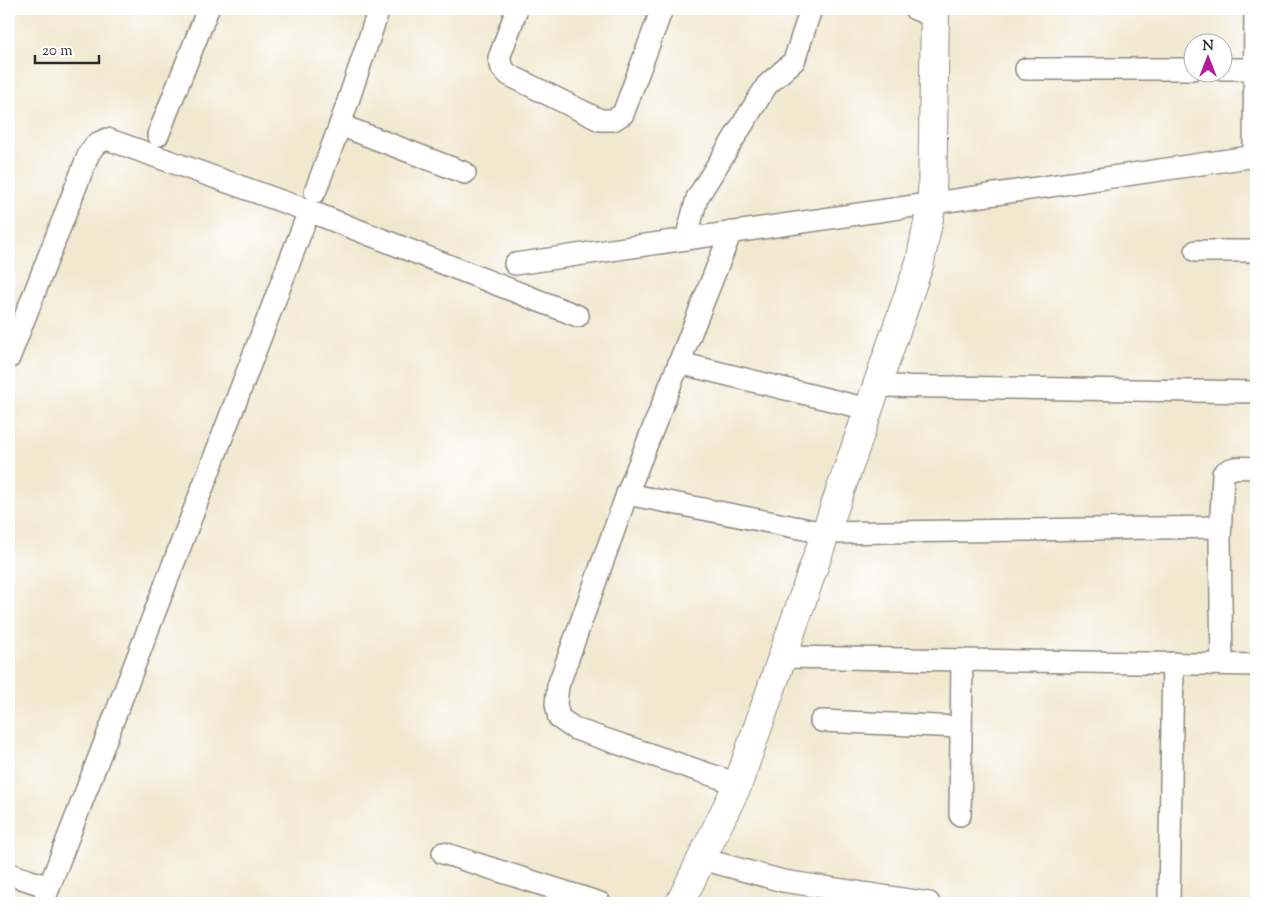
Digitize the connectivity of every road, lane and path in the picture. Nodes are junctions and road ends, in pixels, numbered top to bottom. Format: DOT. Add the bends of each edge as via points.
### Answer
graph roads {
  1 [pos="208,9"];
  2 [pos="379,9"];
  3 [pos="517,9"];
  4 [pos="662,9"];
  5 [pos="811,9"];
  6 [pos="1255,9"];
  7 [pos="929,12"];
  8 [pos="1026,69"];
  9 [pos="1182,69"];
  10 [pos="1232,69"];
  11 [pos="1254,69"];
  12 [pos="340,125"];
  13 [pos="158,135"];
  14 [pos="1255,156"];
  15 [pos="465,173"];
  16 [pos="312,201"];
  17 [pos="932,203"];
  18 [pos="731,232"];
  19 [pos="686,239"];
  20 [pos="1196,251"];
  21 [pos="1256,251"];
  22 [pos="515,264"];
  23 [pos="578,316"];
  24 [pos="9,358"];
  25 [pos="680,362"];
  26 [pos="1256,392"];
  27 [pos="873,398"];
  28 [pos="1256,468"];
  29 [pos="627,494"];
  30 [pos="1220,526"];
  31 [pos="825,533"];
  32 [pos="782,657"];
  33 [pos="962,660"];
  34 [pos="1173,663"];
  35 [pos="1222,664"];
  36 [pos="1256,665"];
  37 [pos="821,721"];
  38 [pos="961,727"];
  39 [pos="738,784"];
  40 [pos="960,816"];
  41 [pos="443,853"];
  42 [pos="702,858"];
  43 [pos="9,874"];
  44 [pos="46,895"];
  45 [pos="600,903"];
  46 [pos="680,903"];
  47 [pos="928,903"];
  48 [pos="1169,903"];
  1 -- 13 [label="street"];
  2 -- 12 [label="street"];
  3 -- 4 [label="street" via="499,58 502,68 509,75 600,120 613,120 622,114"];
  5 -- 19 [label="street" via="794,60 767,85 697,198"];
  6 -- 11 [label="street"];
  7 -- 17 [label="street"];
  8 -- 9 [label="street"];
  10 -- 11 [label="street"];
  11 -- 14 [label="street"];
  12 -- 15 [label="street"];
  12 -- 16 [label="street"];
  14 -- 17 [label="street"];
  16 -- 23 [label="street"];
  16 -- 24 [label="street" via="107,139 96,144 89,153"];
  16 -- 44 [label="street"];
  17 -- 18 [label="street"];
  17 -- 27 [label="street" via="920,262"];
  18 -- 19 [label="street"];
  18 -- 25 [label="street"];
  19 -- 22 [label="street"];
  20 -- 21 [label="street"];
  25 -- 27 [label="street"];
  25 -- 29 [label="street"];
  26 -- 27 [label="street"];
  27 -- 31 [label="street"];
  28 -- 30 [label="street" via="1225,472"];
  29 -- 31 [label="street"];
  29 -- 39 [label="street" via="558,686 556,704 559,718 575,729"];
  30 -- 31 [label="street"];
  30 -- 35 [label="street"];
  31 -- 32 [label="street"];
  32 -- 33 [label="street"];
  32 -- 39 [label="street"];
  33 -- 34 [label="street"];
  33 -- 38 [label="street"];
  34 -- 35 [label="street"];
  34 -- 48 [label="street"];
  35 -- 36 [label="street"];
  37 -- 38 [label="street"];
  38 -- 40 [label="street"];
  39 -- 42 [label="street"];
  41 -- 45 [label="street"];
  42 -- 46 [label="street"];
  42 -- 47 [label="street" via="783,882"];
  43 -- 44 [label="street"];
}
